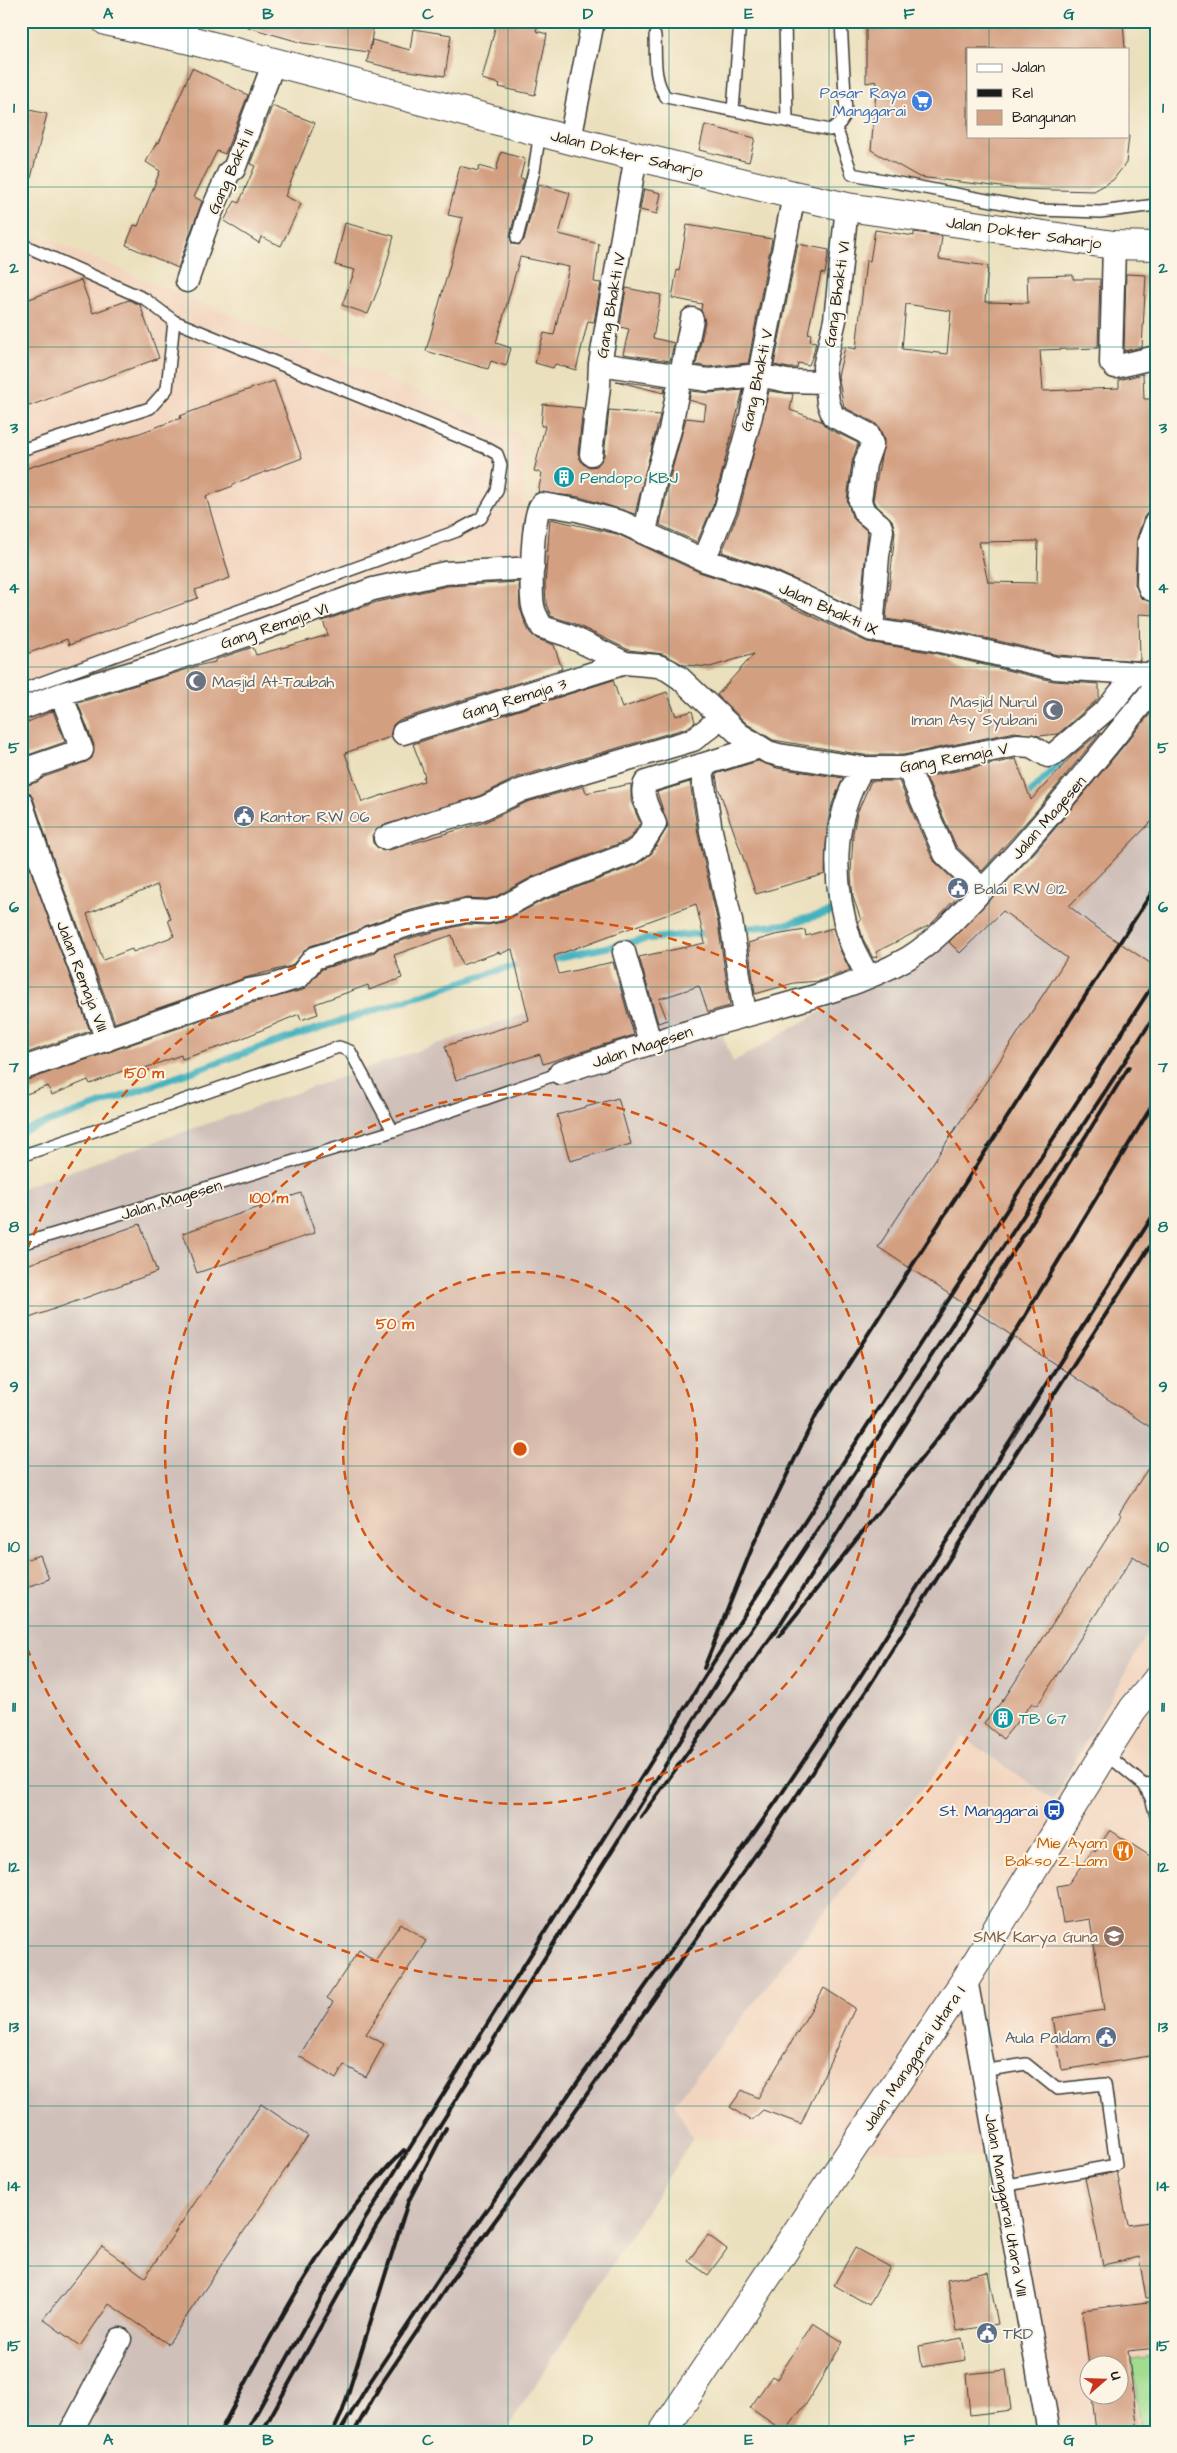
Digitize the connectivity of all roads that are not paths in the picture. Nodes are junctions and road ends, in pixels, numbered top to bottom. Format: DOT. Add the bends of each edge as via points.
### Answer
graph roads {
  1 [pos="106,21"];
  2 [pos="593,21"];
  3 [pos="740,21"];
  4 [pos="785,21"];
  5 [pos="841,21"];
  6 [pos="655,36"];
  7 [pos="274,62"];
  8 [pos="733,110"];
  9 [pos="787,121"];
  10 [pos="836,127"];
  11 [pos="540,132"];
  12 [pos="570,140"];
  13 [pos="636,156"];
  14 [pos="794,195"];
  15 [pos="1156,205"];
  16 [pos="848,207"];
  17 [pos="516,238"];
  18 [pos="21,244"];
  19 [pos="1114,244"];
  20 [pos="1156,246"];
  21 [pos="187,281"];
  22 [pos="692,319"];
  23 [pos="174,321"];
  24 [pos="1156,357"];
  25 [pos="600,364"];
  26 [pos="758,375"];
  27 [pos="680,377"];
  28 [pos="826,382"];
  29 [pos="21,450"];
  30 [pos="591,454"];
  31 [pos="542,504"];
  32 [pos="1156,522"];
  33 [pos="645,533"];
  34 [pos="704,560"];
  35 [pos="533,568"];
  36 [pos="1156,591"];
  37 [pos="872,630"];
  38 [pos="625,663"];
  39 [pos="1148,676"];
  40 [pos="21,690"];
  41 [pos="61,694"];
  42 [pos="21,709"];
  43 [pos="718,715"];
  44 [pos="403,733"];
  45 [pos="760,747"];
  46 [pos="701,765"];
  47 [pos="862,768"];
  48 [pos="908,768"];
  49 [pos="21,774"];
  50 [pos="21,802"];
  51 [pos="385,838"];
  52 [pos="983,890"];
  53 [pos="624,952"];
  54 [pos="868,977"];
  55 [pos="745,1015"];
  56 [pos="107,1040"];
  57 [pos="650,1042"];
  58 [pos="21,1069"];
  59 [pos="560,1073"];
  60 [pos="393,1131"];
  61 [pos="21,1156"];
  62 [pos="21,1244"];
  63 [pos="1156,1681"];
  64 [pos="1104,1753"];
  65 [pos="1150,1784"];
  66 [pos="1156,1816"];
  67 [pos="966,1979"];
  68 [pos="982,2071"];
  69 [pos="1003,2186"];
  70 [pos="120,2339"];
  71 [pos="71,2432"];
  72 [pos="663,2432"];
  73 [pos="1049,2432"];
  1 -- 7 [label="main road, Jalan Dokter Saharjo"];
  2 -- 12 [label="street"];
  3 -- 8 [label="lane"];
  4 -- 9 [label="lane"];
  5 -- 10 [label="lane" via="846,114"];
  6 -- 8 [label="lane" via="656,77 666,97"];
  7 -- 11 [label="main road, Jalan Dokter Saharjo"];
  7 -- 21 [label="street, Gang Bakti II" via="234,169 229,172 211,213"];
  8 -- 9 [label="lane"];
  9 -- 10 [label="lane" via="830,130"];
  10 -- 15 [label="lane" via="852,174 1040,210 1100,212"];
  11 -- 12 [label="main road, Jalan Dokter Saharjo"];
  11 -- 17 [label="lane" via="534,171"];
  12 -- 13 [label="main road, Jalan Dokter Saharjo"];
  13 -- 14 [label="main road, Jalan Dokter Saharjo"];
  13 -- 25 [label="street, Gang Bhakti IV"];
  14 -- 16 [label="main road, Jalan Dokter Saharjo"];
  14 -- 26 [label="street, Gang Bhakti V"];
  16 -- 19 [label="main road, Jalan Dokter Saharjo"];
  16 -- 28 [label="street, Gang Bhakti VI" via="835,320 824,367"];
  18 -- 23 [label="lane" via="145,299"];
  19 -- 20 [label="main road, Jalan Dokter Saharjo"];
  19 -- 24 [label="street" via="1111,363 1114,367"];
  22 -- 27 [label="street"];
  23 -- 29 [label="lane" via="167,389 150,408"];
  23 -- 40 [label="lane" via="486,448 497,454 501,465 497,491 481,518 457,532"];
  25 -- 27 [label="street"];
  25 -- 30 [label="street, Gang Bhakti IV"];
  26 -- 27 [label="street" via="718,380"];
  26 -- 28 [label="street" via="787,381"];
  26 -- 34 [label="street, Gang Bhakti V" via="751,416 726,507"];
  27 -- 33 [label="street"];
  28 -- 37 [label="street, Gang Bhakti VI" via="833,416 868,434 872,444 865,464 860,501 864,512 882,530"];
  31 -- 33 [label="street, Jalan Bhakti IX" via="599,515"];
  31 -- 35 [label="street, Gang Remaja V" via="538,508 533,532"];
  32 -- 36 [label="street" via="1149,542 1148,584"];
  33 -- 34 [label="street, Jalan Bhakti IX"];
  34 -- 37 [label="street, Jalan Bhakti IX" via="764,580"];
  35 -- 38 [label="street, Gang Remaja V" via="533,606 542,627 584,642"];
  35 -- 41 [label="street, Gang Remaja VI" via="445,572 373,589 176,659"];
  37 -- 39 [label="street, Jalan Bhakti IX" via="931,639 1056,668"];
  38 -- 43 [label="street, Gang Remaja V" via="668,670"];
  38 -- 44 [label="street, Gang Remaja 3"];
  39 -- 48 [label="street, Gang Remaja V" via="1053,755 1048,756 1031,746 1012,746"];
  39 -- 52 [label="street, Jalan Magesen" via="1148,696"];
  41 -- 42 [label="street, Gang Remaja VI"];
  41 -- 49 [label="street" via="82,750"];
  43 -- 45 [label="street, Gang Remaja V"];
  43 -- 51 [label="street" via="711,726 693,740 522,790 481,808"];
  45 -- 46 [label="street"];
  45 -- 47 [label="street, Gang Remaja V" via="779,755"];
  46 -- 55 [label="street"];
  46 -- 56 [label="street, Jalan Remaja VIII" via="646,782 643,795 655,825 631,853 537,889 500,909 466,911 368,938 314,958 299,977 217,1001"];
  47 -- 48 [label="street, Gang Remaja V"];
  47 -- 54 [label="street" via="845,807 836,850 851,943"];
  48 -- 52 [label="street" via="952,861"];
  50 -- 56 [label="street, Jalan Remaja VIII" via="54,901"];
  52 -- 54 [label="street, Jalan Magesen" via="909,957"];
  53 -- 57 [label="street"];
  54 -- 55 [label="street, Jalan Magesen"];
  55 -- 57 [label="street, Jalan Magesen"];
  56 -- 58 [label="street"];
  57 -- 59 [label="street, Jalan Magesen"];
  59 -- 60 [label="lane, Jalan Magesen"];
  60 -- 61 [label="lane" via="350,1051 339,1047"];
  60 -- 62 [label="lane, Jalan Magesen"];
  63 -- 64 [label="main road, Jalan Manggarai Utara I"];
  64 -- 65 [label="lane"];
  64 -- 67 [label="main road, Jalan Manggarai Utara I"];
  65 -- 66 [label="lane"];
  67 -- 68 [label="street, Jalan Manggarai Utara VIII"];
  67 -- 72 [label="main road, Jalan Manggarai Utara I"];
  68 -- 69 [label="street, Jalan Manggarai Utara VIII"];
  68 -- 69 [label="lane" via="1026,2064 1057,2089 1105,2084 1116,2165"];
  69 -- 73 [label="street, Jalan Manggarai Utara VIII"];
  70 -- 71 [label="street"];
}
